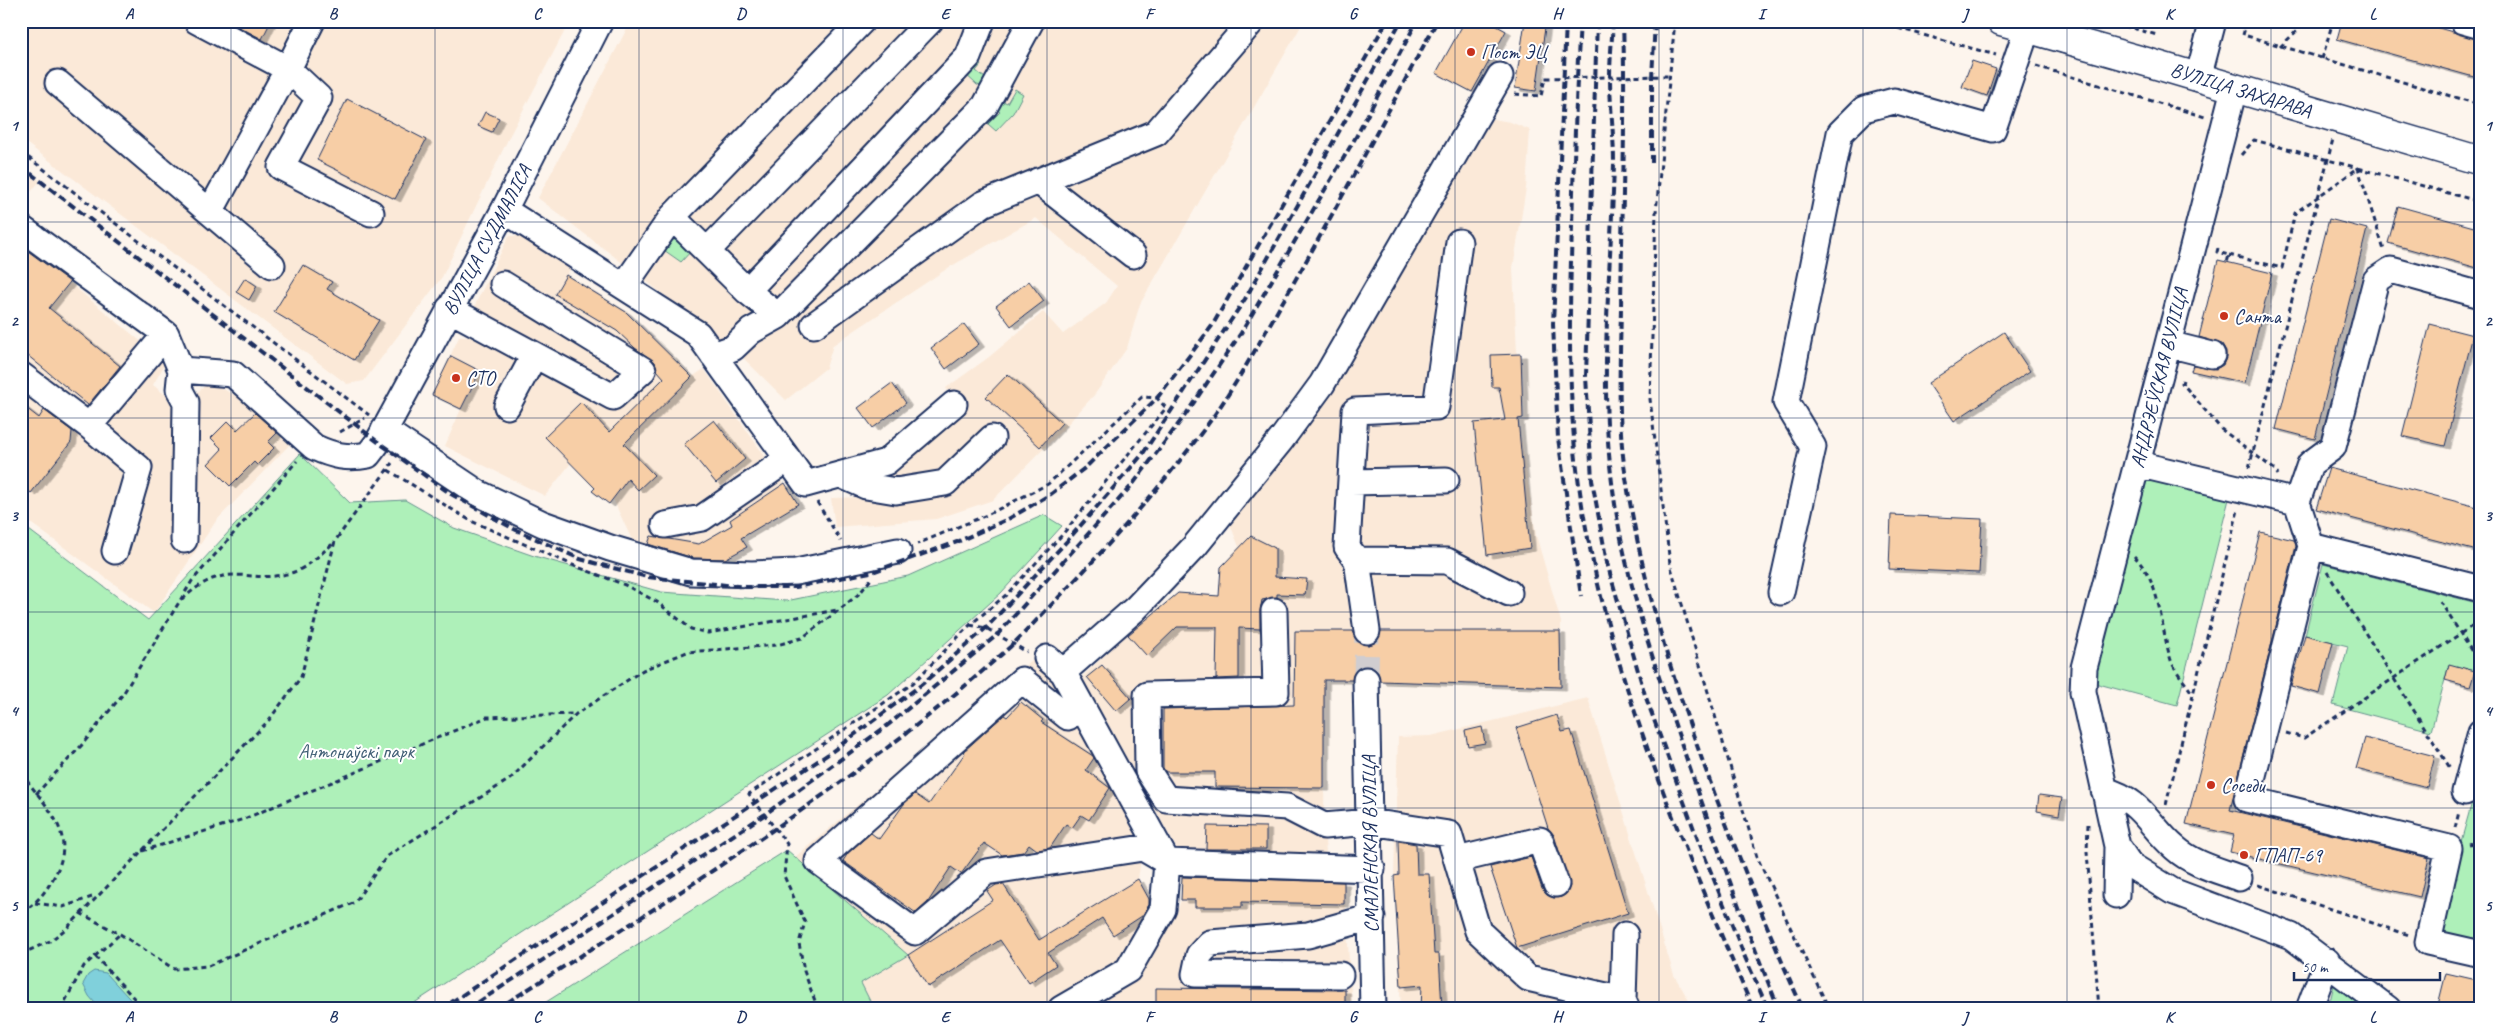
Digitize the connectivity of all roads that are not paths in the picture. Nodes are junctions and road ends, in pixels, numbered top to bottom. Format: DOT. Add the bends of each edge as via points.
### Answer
graph roads {
  1 [pos="197,21"];
  2 [pos="312,21"];
  3 [pos="600,21"];
  4 [pos="862,21"];
  5 [pos="930,21"];
  6 [pos="982,21"];
  7 [pos="1031,21"];
  8 [pos="1252,21"];
  9 [pos="2001,21"];
  10 [pos="2213,21"];
  11 [pos="2463,21"];
  12 [pos="2481,26"];
  13 [pos="2027,29"];
  14 [pos="2068,30"];
  15 [pos="288,68"];
  16 [pos="2198,78"];
  17 [pos="58,83"];
  18 [pos="1496,84"];
  19 [pos="2234,89"];
  20 [pos="2481,161"];
  21 [pos="1038,181"];
  22 [pos="504,210"];
  23 [pos="210,212"];
  24 [pos="371,213"];
  25 [pos="672,216"];
  26 [pos="21,228"];
  27 [pos="1459,242"];
  28 [pos="707,251"];
  29 [pos="1133,255"];
  30 [pos="272,265"];
  31 [pos="503,284"];
  32 [pos="624,286"];
  33 [pos="748,291"];
  34 [pos="2481,295"];
  35 [pos="449,309"];
  36 [pos="778,316"];
  37 [pos="814,325"];
  38 [pos="166,334"];
  39 [pos="714,355"];
  40 [pos="534,356"];
  41 [pos="181,370"];
  42 [pos="21,375"];
  43 [pos="954,404"];
  44 [pos="506,406"];
  45 [pos="377,422"];
  46 [pos="89,426"];
  47 [pos="992,438"];
  48 [pos="788,459"];
  49 [pos="2137,464"];
  50 [pos="841,475"];
  51 [pos="1446,480"];
  52 [pos="1351,482"];
  53 [pos="2297,502"];
  54 [pos="665,525"];
  55 [pos="184,540"];
  56 [pos="2311,546"];
  57 [pos="115,551"];
  58 [pos="898,551"];
  59 [pos="1357,560"];
  60 [pos="2481,589"];
  61 [pos="1781,592"];
  62 [pos="1509,593"];
  63 [pos="1274,611"];
  64 [pos="1367,631"];
  65 [pos="1366,680"];
  66 [pos="1068,716"];
  67 [pos="2481,732"];
  68 [pos="2104,790"];
  69 [pos="2465,792"];
  70 [pos="1370,822"];
  71 [pos="2117,846"];
  72 [pos="1457,860"];
  73 [pos="1167,862"];
  74 [pos="1372,869"];
  75 [pos="2239,878"];
  76 [pos="1556,884"];
  77 [pos="2116,895"];
  78 [pos="1372,916"];
  79 [pos="1625,935"];
  80 [pos="2481,954"];
  81 [pos="2327,961"];
  82 [pos="1340,975"];
  83 [pos="2317,1002"];
  84 [pos="1625,1005"];
  85 [pos="1061,1009"];
  86 [pos="1373,1009"];
  87 [pos="2388,1009"];
  1 -- 15 [label="street"];
  2 -- 15 [label="street"];
  3 -- 22 [label="street, ВУЛІЦА СУДМАЛІСА"];
  4 -- 25 [label="street"];
  5 -- 28 [label="street"];
  6 -- 33 [label="street" via="968,57"];
  7 -- 36 [label="street" via="985,106"];
  8 -- 21 [label="street" via="1156,133"];
  9 -- 13 [label="main road, ВУЛІЦА ЗАХАРАВА"];
  10 -- 16 [label="street"];
  11 -- 12 [label="street"];
  13 -- 14 [label="main road, ВУЛІЦА ЗАХАРАВА"];
  13 -- 61 [label="street" via="1993,129 1894,101 1864,109 1840,133 1786,402 1814,447"];
  14 -- 16 [label="main road, ВУЛІЦА ЗАХАРАВА"];
  15 -- 23 [label="street"];
  15 -- 24 [label="street" via="319,98 281,167"];
  16 -- 19 [label="main road, ВУЛІЦА ЗАХАРАВА"];
  17 -- 23 [label="street"];
  18 -- 73 [label="street" via="1322,384 1281,440 1194,547 1135,609 1055,665"];
  19 -- 20 [label="main road, ВУЛІЦА ЗАХАРАВА"];
  19 -- 49 [label="street, АНДРЭЕЎСКАЯ ВУЛІЦА" via="2190,350"];
  21 -- 29 [label="street"];
  21 -- 37 [label="street" via="983,204"];
  22 -- 32 [label="street"];
  22 -- 35 [label="street, ВУЛІЦА СУДМАЛІСА"];
  23 -- 30 [label="street"];
  25 -- 28 [label="street"];
  25 -- 32 [label="street"];
  26 -- 38 [label="street"];
  27 -- 52 [label="street" via="1436,406 1355,411"];
  28 -- 33 [label="street"];
  31 -- 40 [label="street" via="643,370 612,397"];
  32 -- 39 [label="street" via="698,334"];
  33 -- 36 [label="street"];
  34 -- 53 [label="street" via="2391,270 2376,280 2332,447 2310,464"];
  35 -- 40 [label="street"];
  35 -- 45 [label="street, ВУЛІЦА СУДМАЛІСА"];
  36 -- 39 [label="street" via="751,331 732,348"];
  38 -- 41 [label="street"];
  38 -- 46 [label="street"];
  39 -- 48 [label="street"];
  40 -- 44 [label="street"];
  41 -- 45 [label="street, ВУЛІЦА СУДМАЛІСА" via="233,374 314,447 330,455 345,458 368,455"];
  41 -- 55 [label="street" via="179,389 186,402"];
  42 -- 46 [label="street"];
  43 -- 50 [label="street" via="886,462"];
  45 -- 58 [label="street" via="478,493 535,520 610,548 690,572 796,572"];
  46 -- 57 [label="street" via="139,468"];
  47 -- 50 [label="street" via="945,483 896,491 866,486"];
  48 -- 50 [label="street" via="806,484"];
  48 -- 54 [label="street" via="702,518"];
  49 -- 53 [label="street"];
  49 -- 68 [label="street, АНДРЭЕЎСКАЯ ВУЛІЦА" via="2084,668 2083,692"];
  51 -- 52 [label="street"];
  52 -- 59 [label="street" via="1347,547"];
  53 -- 56 [label="street"];
  56 -- 60 [label="street"];
  56 -- 80 [label="street" via="2246,799 2450,848 2428,942"];
  59 -- 62 [label="street" via="1446,561"];
  59 -- 64 [label="street"];
  63 -- 70 [label="street" via="1276,692 1147,695 1148,771 1166,799 1286,807 1324,826"];
  65 -- 70 [label="street, СМАЛЕНСКАЯ ВУЛІЦА"];
  66 -- 73 [label="street" via="1022,680 818,861 915,932 986,872 1143,848"];
  67 -- 69 [label="street"];
  68 -- 71 [label="street, АНДРЭЕЎСКАЯ ВУЛІЦА"];
  68 -- 75 [label="street" via="2122,794 2136,805 2174,848 2192,860"];
  70 -- 72 [label="street" via="1449,834"];
  70 -- 74 [label="street, СМАЛЕНСКАЯ ВУЛІЦА"];
  71 -- 77 [label="street"];
  71 -- 81 [label="street" via="2130,865 2172,891 2291,936"];
  72 -- 76 [label="street" via="1540,840"];
  72 -- 84 [label="street" via="1478,930 1528,978"];
  73 -- 74 [label="street"];
  73 -- 85 [label="street" via="1163,909 1128,970"];
  74 -- 78 [label="street, СМАЛЕНСКАЯ ВУЛІЦА"];
  78 -- 82 [label="street" via="1308,935 1210,943 1199,955 1195,974"];
  78 -- 86 [label="street, СМАЛЕНСКАЯ ВУЛІЦА"];
  79 -- 84 [label="street"];
  81 -- 83 [label="street"];
  81 -- 87 [label="street"];
}
